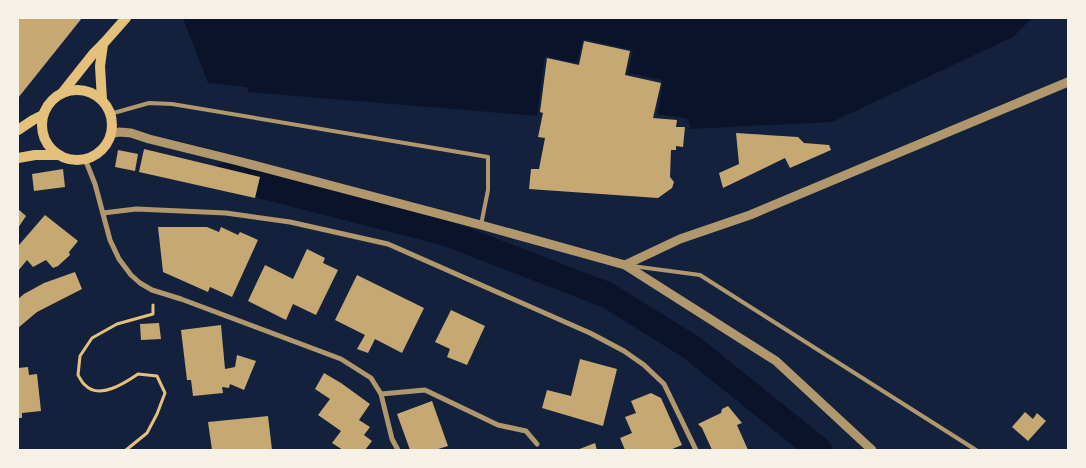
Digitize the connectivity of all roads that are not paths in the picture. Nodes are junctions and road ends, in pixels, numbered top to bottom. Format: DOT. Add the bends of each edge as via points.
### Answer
graph roads {
  1 [pos="126,18"];
  2 [pos="103,44"];
  3 [pos="1068,82"];
  4 [pos="62,93"];
  5 [pos="102,100"];
  6 [pos="110,114"];
  7 [pos="43,115"];
  8 [pos="18,130"];
  9 [pos="111,134"];
  10 [pos="59,155"];
  11 [pos="18,158"];
  12 [pos="85,159"];
  13 [pos="103,212"];
  14 [pos="482,225"];
  15 [pos="625,265"];
  16 [pos="381,394"];
  17 [pos="537,444"];
  18 [pos="398,450"];
  19 [pos="696,450"];
  20 [pos="872,450"];
  21 [pos="976,450"];
  1 -- 2 [label="main road"];
  2 -- 4 [label="main road"];
  2 -- 5 [label="main road" via="100,66"];
  3 -- 15 [label="street" via="750,215 680,239"];
  4 -- 5 [label="main road" via="87,91"];
  4 -- 7 [label="main road"];
  5 -- 6 [label="main road"];
  6 -- 9 [label="main road"];
  6 -- 14 [label="lane" via="149,103 172,104 488,156 488,190"];
  7 -- 8 [label="main road"];
  7 -- 10 [label="main road" via="44,137"];
  9 -- 12 [label="main road" via="101,150"];
  9 -- 14 [label="street" via="131,133"];
  10 -- 11 [label="main road"];
  10 -- 12 [label="main road"];
  12 -- 13 [label="street"];
  13 -- 16 [label="street" via="110,240 119,258 130,275 140,283 341,359 371,378"];
  13 -- 19 [label="street" via="136,209 226,214 290,222 388,244 590,333 644,364 664,384"];
  14 -- 15 [label="street"];
  15 -- 20 [label="street" via="776,361"];
  15 -- 21 [label="lane" via="700,276"];
  16 -- 17 [label="street" via="425,390 498,425 526,431"];
  16 -- 18 [label="street" via="392,439"];
}
